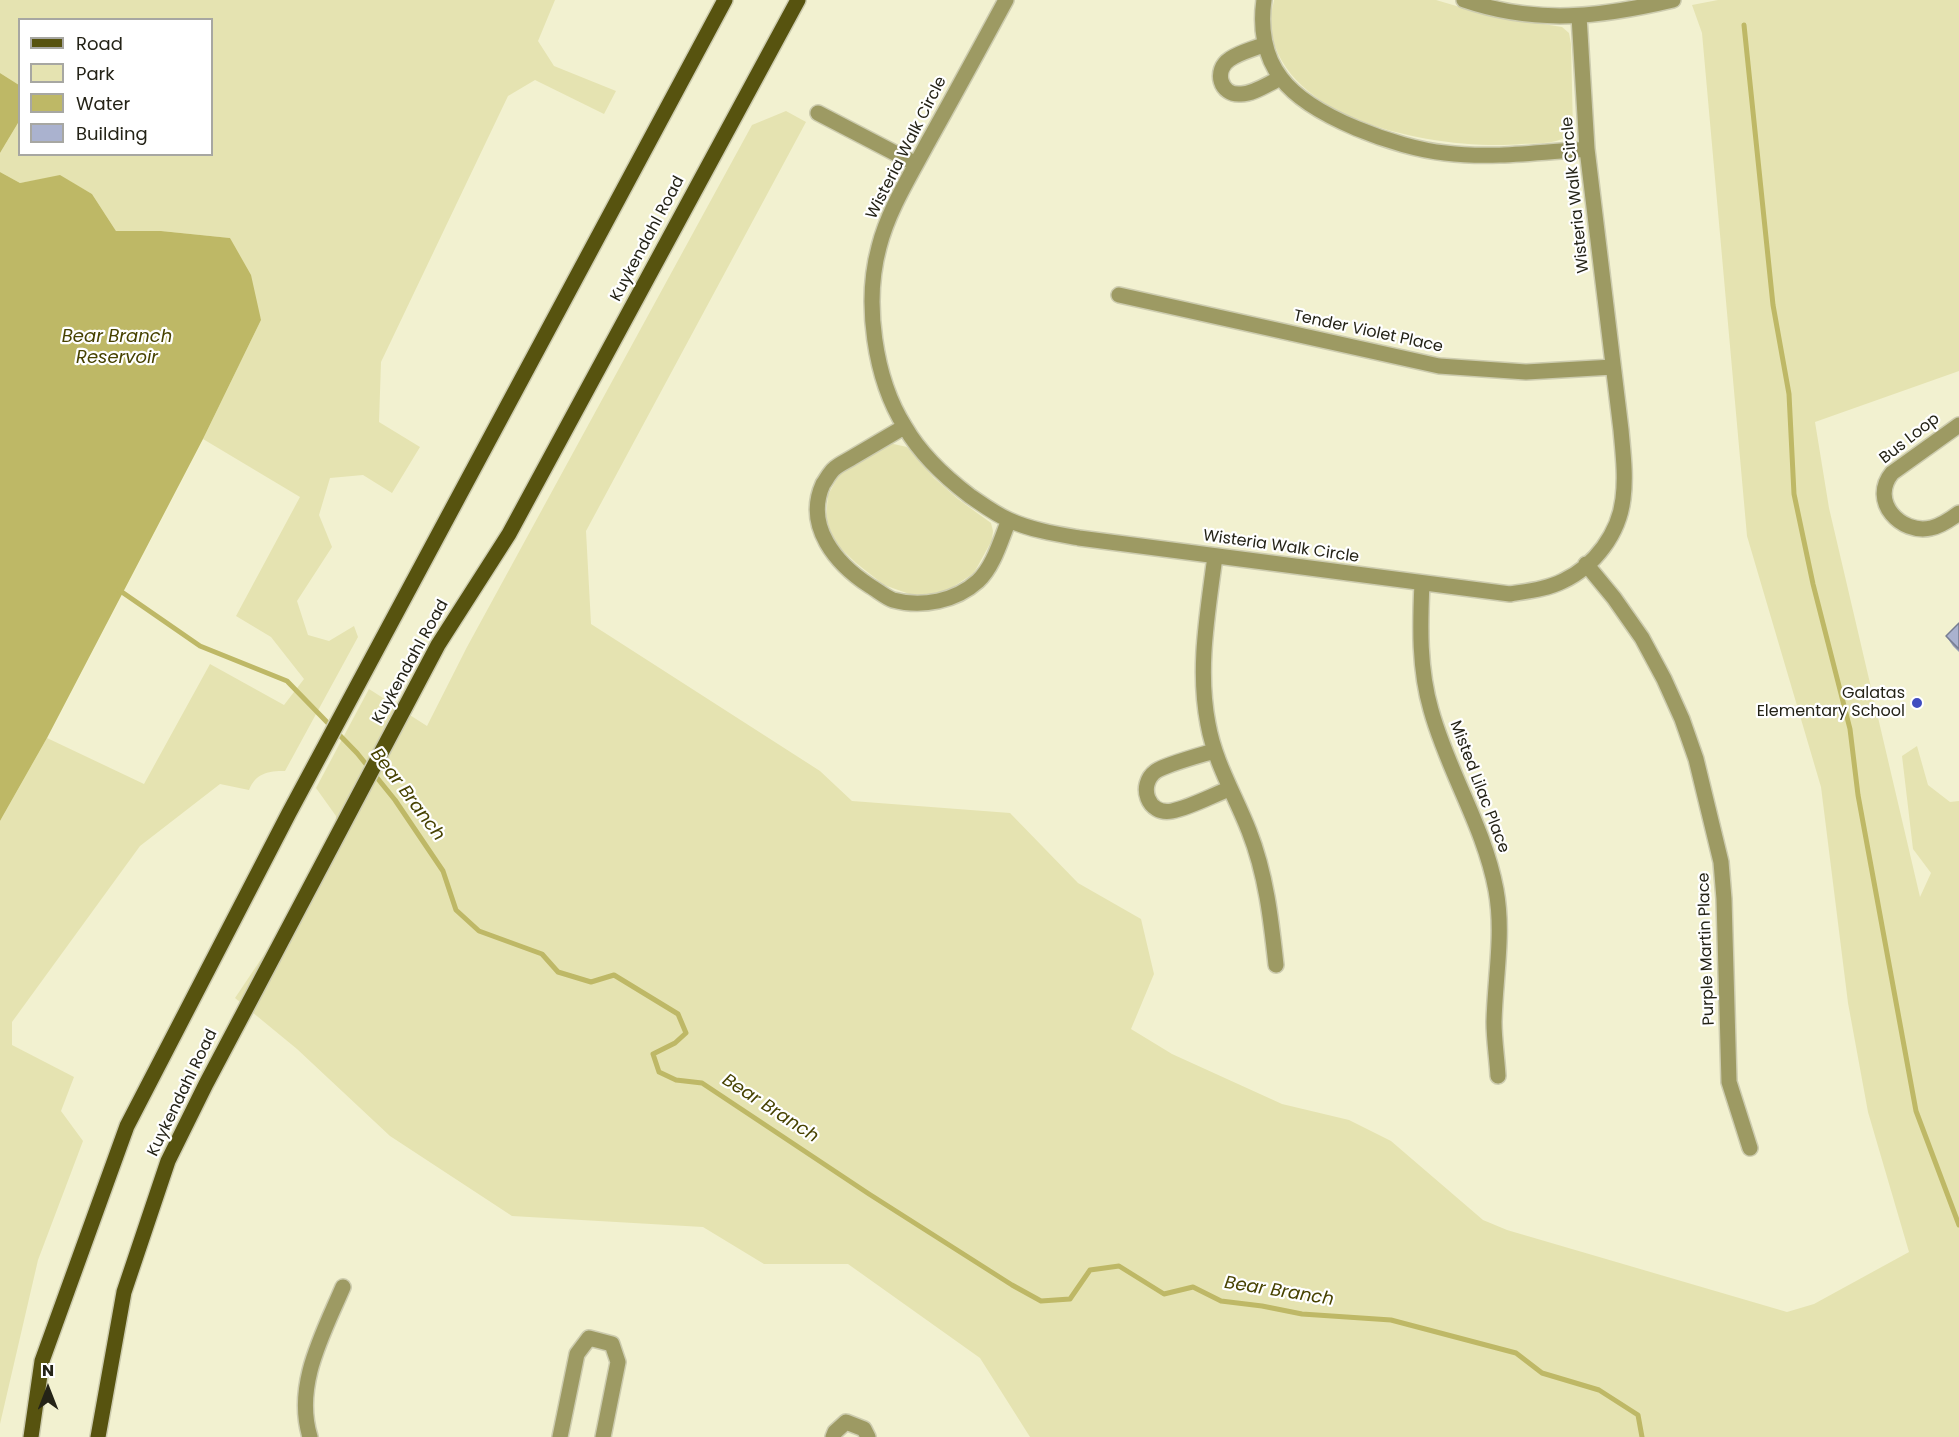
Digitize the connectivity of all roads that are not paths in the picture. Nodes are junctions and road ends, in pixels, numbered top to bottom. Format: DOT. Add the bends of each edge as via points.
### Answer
graph roads {
  1 [pos="725,0"];
  2 [pos="798,0"];
  3 [pos="1006,0"];
  4 [pos="1264,0"];
  5 [pos="1464,0"];
  6 [pos="1673,0"];
  7 [pos="1579,16"];
  8 [pos="1265,44"];
  9 [pos="1281,78"];
  10 [pos="818,113"];
  11 [pos="1587,149"];
  12 [pos="916,164"];
  13 [pos="1119,295"];
  14 [pos="1613,367"];
  15 [pos="1959,424"];
  16 [pos="904,427"];
  17 [pos="1959,513"];
  18 [pos="1009,520"];
  19 [pos="1215,556"];
  20 [pos="1586,564"];
  21 [pos="1422,584"];
  22 [pos="1214,750"];
  23 [pos="1229,789"];
  24 [pos="1276,965"];
  25 [pos="1498,1076"];
  26 [pos="1750,1148"];
  27 [pos="343,1287"];
  28 [pos="31,1437"];
  29 [pos="98,1437"];
  30 [pos="310,1437"];
  31 [pos="560,1437"];
  32 [pos="603,1437"];
  33 [pos="833,1437"];
  34 [pos="868,1437"];
  1 -- 28 [label="main road, Kuykendahl Road" via="289,813 127,1126 42,1361"];
  2 -- 29 [label="main road, Kuykendahl Road" via="509,534 438,645 168,1161 124,1292"];
  3 -- 12 [label="street, Wisteria Walk Circle"];
  4 -- 8 [label="street"];
  5 -- 7 [label="street" via="1517,12"];
  6 -- 7 [label="street" via="1625,12"];
  7 -- 11 [label="street, Wisteria Walk Circle"];
  8 -- 9 [label="street"];
  8 -- 9 [label="street" via="1229,59 1222,68 1223,88 1232,94 1244,94"];
  9 -- 11 [label="street" via="1318,109 1359,129 1404,144 1444,153 1486,156"];
  10 -- 12 [label="street"];
  11 -- 14 [label="street, Wisteria Walk Circle"];
  12 -- 16 [label="street, Wisteria Walk Circle" via="878,248 873,303 880,366"];
  13 -- 14 [label="street, Tender Violet Place" via="1439,366 1526,372"];
  14 -- 20 [label="street, Wisteria Walk Circle" via="1625,475 1623,501 1608,543"];
  15 -- 17 [label="street, Bus Loop" via="1892,473 1883,490 1883,501 1891,513 1916,528 1929,529"];
  16 -- 18 [label="street, Wisteria Walk Circle" via="950,481"];
  16 -- 18 [label="street" via="833,469 818,500 820,532 831,551 855,576 891,599 906,603 945,599 964,592 980,579"];
  18 -- 19 [label="street, Wisteria Walk Circle" via="1079,538"];
  19 -- 21 [label="street, Wisteria Walk Circle"];
  19 -- 22 [label="street" via="1203,646 1208,724"];
  20 -- 21 [label="street, Wisteria Walk Circle" via="1565,580 1510,594"];
  20 -- 26 [label="street, Purple Martin Place" via="1642,638 1682,719 1696,759 1721,862 1729,1082"];
  21 -- 25 [label="street, Misted Lilac Place" via="1420,624 1430,710 1476,824 1496,890 1500,929 1494,1022"];
  22 -- 23 [label="street"];
  22 -- 23 [label="street" via="1157,771 1145,792 1149,803 1159,810 1171,811"];
  23 -- 24 [label="street" via="1262,867"];
  27 -- 30 [label="street" via="314,1357 304,1396"];
  31 -- 32 [label="street" via="577,1354 589,1338 612,1344 618,1362"];
  33 -- 34 [label="street" via="846,1422 864,1429"];
}
